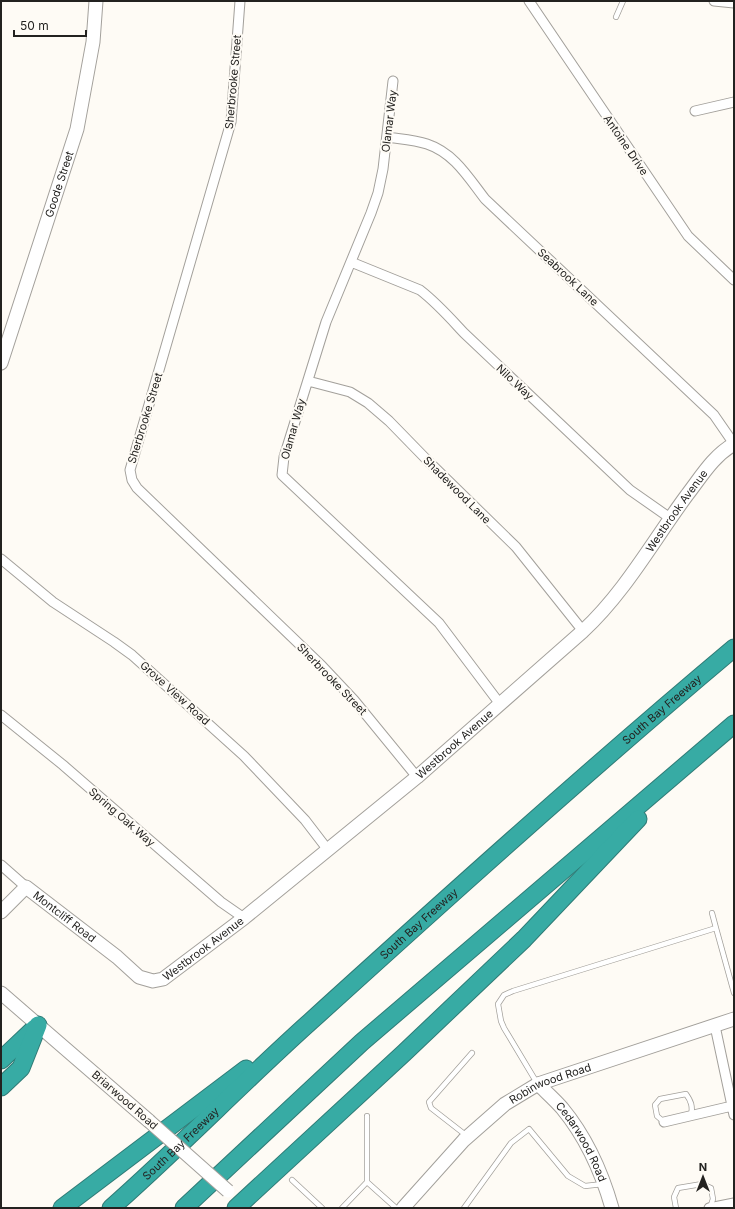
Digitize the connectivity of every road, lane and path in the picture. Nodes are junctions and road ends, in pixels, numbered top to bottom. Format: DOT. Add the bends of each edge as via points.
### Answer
graph roads {
  1 [pos="96,1"];
  2 [pos="240,1"];
  3 [pos="529,1"];
  4 [pos="623,1"];
  5 [pos="714,1"];
  6 [pos="734,3"];
  7 [pos="616,17"];
  8 [pos="393,81"];
  9 [pos="734,102"];
  10 [pos="695,111"];
  11 [pos="387,137"];
  12 [pos="351,262"];
  13 [pos="734,280"];
  14 [pos="1,363"];
  15 [pos="308,381"];
  16 [pos="734,444"];
  17 [pos="670,518"];
  18 [pos="1,560"];
  19 [pos="583,631"];
  20 [pos="734,648"];
  21 [pos="500,704"];
  22 [pos="1,715"];
  23 [pos="734,724"];
  24 [pos="704,750"];
  25 [pos="417,777"];
  26 [pos="328,850"];
  27 [pos="1,866"];
  28 [pos="26,887"];
  29 [pos="1,912"];
  30 [pos="712,913"];
  31 [pos="244,918"];
  32 [pos="716,928"];
  33 [pos="129,967"];
  34 [pos="1,993"];
  35 [pos="734,993"];
  36 [pos="734,1020"];
  37 [pos="309,1023"];
  38 [pos="38,1025"];
  39 [pos="715,1026"];
  40 [pos="472,1053"];
  41 [pos="1,1060"];
  42 [pos="538,1084"];
  43 [pos="1,1087"];
  44 [pos="733,1111"];
  45 [pos="367,1116"];
  46 [pos="691,1116"];
  47 [pos="664,1122"];
  48 [pos="468,1137"];
  49 [pos="292,1180"];
  50 [pos="367,1182"];
  51 [pos="605,1184"];
  52 [pos="734,1203"];
  53 [pos="242,1206"];
  54 [pos="62,1208"];
  55 [pos="111,1208"];
  56 [pos="184,1208"];
  57 [pos="322,1208"];
  58 [pos="342,1208"];
  59 [pos="396,1208"];
  60 [pos="403,1208"];
  61 [pos="464,1208"];
  62 [pos="612,1208"];
  63 [pos="676,1208"];
  64 [pos="710,1208"];
  1 -- 14 [label="street, Goode Street" via="93,42 77,129"];
  2 -- 25 [label="street, Sherbrooke Street" via="231,122 130,470 132,480 322,666 354,700"];
  3 -- 13 [label="street, Antoine Drive" via="688,236"];
  4 -- 7 [label="lane"];
  5 -- 6 [label="street"];
  8 -- 11 [label="street, Olamar Way"];
  9 -- 10 [label="street"];
  11 -- 12 [label="street, Olamar Way" via="378,193"];
  11 -- 16 [label="street, Seabrook Lane" via="426,143 441,150 459,164 484,199 714,415"];
  12 -- 15 [label="street, Olamar Way" via="326,322"];
  12 -- 17 [label="street, Nilo Way" via="416,289 430,298 630,490"];
  15 -- 19 [label="street, Shadewood Lane" via="350,392 386,417 516,547"];
  15 -- 21 [label="street, Olamar Way" via="284,457 282,475 439,623"];
  16 -- 17 [label="street, Westbrook Avenue" via="718,455"];
  17 -- 19 [label="street, Westbrook Avenue" via="612,601"];
  18 -- 26 [label="street, Grove View Road" via="53,602 141,663 244,756 305,820"];
  19 -- 21 [label="street, Westbrook Avenue"];
  20 -- 37 [label="highway, South Bay Freeway" via="574,786"];
  21 -- 25 [label="street, Westbrook Avenue"];
  22 -- 31 [label="street, Spring Oak Way" via="63,765 221,902"];
  23 -- 24 [label="highway"];
  24 -- 53 [label="highway" via="524,939"];
  24 -- 56 [label="highway" via="362,1042"];
  25 -- 26 [label="street, Westbrook Avenue"];
  26 -- 31 [label="street, Westbrook Avenue"];
  27 -- 28 [label="street, Montcliff Road"];
  28 -- 29 [label="street"];
  28 -- 33 [label="street, Montcliff Road"];
  30 -- 32 [label="lane"];
  31 -- 33 [label="street, Westbrook Avenue" via="163,979 153,981 139,977"];
  32 -- 35 [label="lane"];
  32 -- 42 [label="lane" via="504,995 498,1004 501,1021"];
  34 -- 38 [label="street, Briarwood Road"];
  36 -- 39 [label="street, Robinwood Road"];
  37 -- 54 [label="highway"];
  37 -- 55 [label="highway, South Bay Freeway"];
  38 -- 41 [label="highway"];
  38 -- 43 [label="highway" via="22,1068"];
  38 -- 53 [label="street, Briarwood Road, bridge"];
  39 -- 42 [label="street, Robinwood Road"];
  39 -- 44 [label="street"];
  40 -- 48 [label="lane" via="429,1102 431,1108"];
  42 -- 48 [label="street, Robinwood Road" via="505,1104"];
  42 -- 51 [label="street, Cedarwood Road" via="562,1107 580,1132"];
  44 -- 46 [label="street"];
  45 -- 50 [label="lane"];
  46 -- 47 [label="street"];
  46 -- 47 [label="lane" via="691,1102 686,1094 660,1099 655,1105 657,1116"];
  48 -- 60 [label="street, Robinwood Road"];
  49 -- 57 [label="lane"];
  50 -- 58 [label="lane"];
  50 -- 59 [label="lane"];
  51 -- 61 [label="lane" via="585,1186 568,1176 529,1129 511,1143"];
  51 -- 62 [label="street, Cedarwood Road"];
  52 -- 64 [label="street"];
  63 -- 64 [label="lane" via="674,1197 678,1188 702,1184 710,1188 713,1199"];
}
